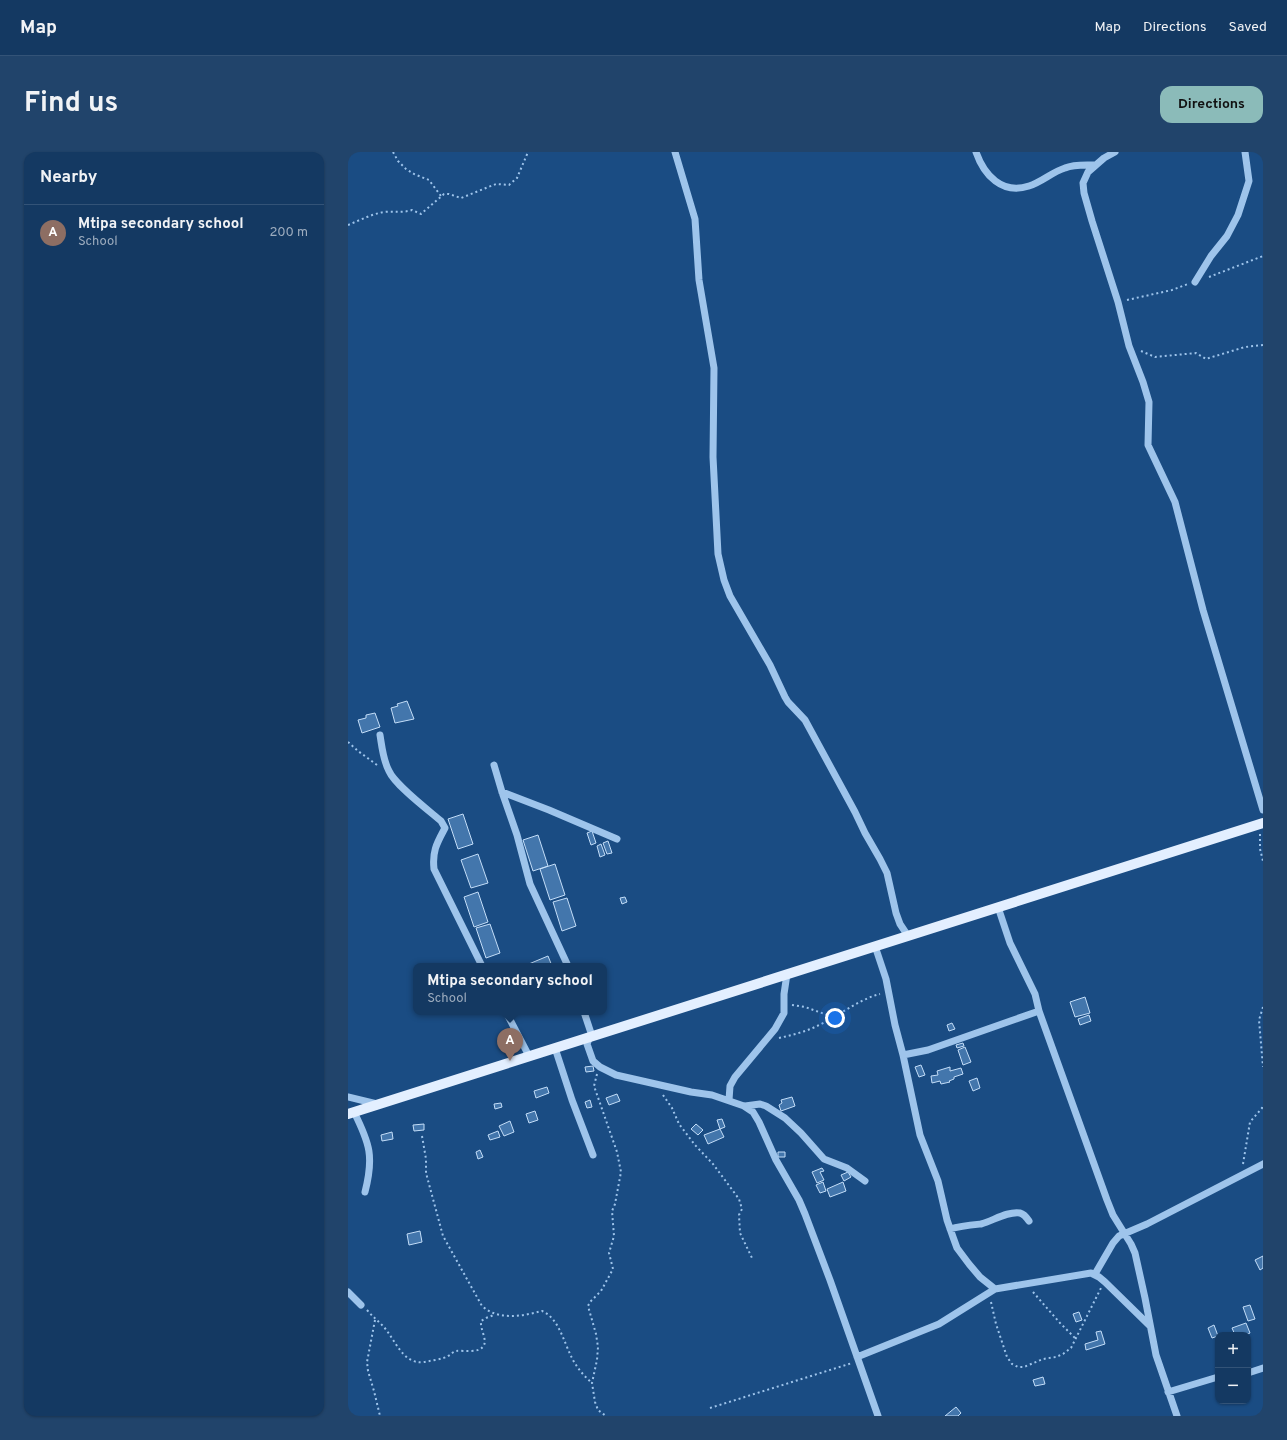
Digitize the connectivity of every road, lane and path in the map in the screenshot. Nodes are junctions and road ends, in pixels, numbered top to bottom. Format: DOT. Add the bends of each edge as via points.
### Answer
graph roads {
  1 [pos="393,152"];
  2 [pos="528,152"];
  3 [pos="675,152"];
  4 [pos="976,152"];
  5 [pos="1115,152"];
  6 [pos="1245,152"];
  7 [pos="1095,165"];
  8 [pos="441,196"];
  9 [pos="348,225"];
  10 [pos="1195,282"];
  11 [pos="1263,345"];
  12 [pos="1129,346"];
  13 [pos="380,735"];
  14 [pos="348,742"];
  15 [pos="494,765"];
  16 [pos="391,775"];
  17 [pos="502,792"];
  18 [pos="1263,810"];
  19 [pos="1261,824"];
  20 [pos="617,839"];
  21 [pos="1263,861"];
  22 [pos="998,907"];
  23 [pos="908,936"];
  24 [pos="875,946"];
  25 [pos="481,963"];
  26 [pos="567,963"];
  27 [pos="787,974"];
  28 [pos="889,992"];
  29 [pos="785,1003"];
  30 [pos="1263,1007"];
  31 [pos="1039,1011"];
  32 [pos="508,1015"];
  33 [pos="585,1015"];
  34 [pos="833,1017"];
  35 [pos="591,1036"];
  36 [pos="764,1042"];
  37 [pos="555,1048"];
  38 [pos="903,1055"];
  39 [pos="529,1056"];
  40 [pos="600,1067"];
  41 [pos="1263,1067"];
  42 [pos="656,1084"];
  43 [pos="348,1097"];
  44 [pos="729,1100"];
  45 [pos="377,1104"];
  46 [pos="1263,1104"];
  47 [pos="744,1106"];
  48 [pos="351,1113"];
  49 [pos="422,1136"];
  50 [pos="593,1155"];
  51 [pos="1263,1164"];
  52 [pos="1241,1176"];
  53 [pos="865,1181"];
  54 [pos="364,1192"];
  55 [pos="1029,1221"];
  56 [pos="950,1229"];
  57 [pos="1124,1233"];
  58 [pos="752,1258"];
  59 [pos="1095,1274"];
  60 [pos="1105,1282"];
  61 [pos="1025,1284"];
  62 [pos="992,1291"];
  63 [pos="348,1292"];
  64 [pos="361,1305"];
  65 [pos="495,1315"];
  66 [pos="375,1319"];
  67 [pos="1150,1326"];
  68 [pos="1076,1339"];
  69 [pos="858,1359"];
  70 [pos="1263,1368"];
  71 [pos="1251,1372"];
  72 [pos="1215,1378"];
  73 [pos="592,1383"];
  74 [pos="1168,1392"];
  75 [pos="710,1408"];
  76 [pos="380,1416"];
  77 [pos="606,1416"];
  78 [pos="878,1416"];
  79 [pos="1177,1416"];
  1 -- 8 [label="path" via="406,169 429,180"];
  2 -- 8 [label="path" via="516,178 508,185 496,184 461,198 449,194"];
  3 -- 23 [label="street" via="695,219 699,280 714,368 714,464 718,554 724,580 730,596 770,665 785,697 804,720 880,859 887,873 900,924"];
  4 -- 7 [label="street" via="988,176 1004,186 1018,188 1029,186 1064,168"];
  5 -- 7 [label="street"];
  6 -- 10 [label="street" via="1249,181 1238,215 1227,236"];
  7 -- 12 [label="street" via="1083,183 1084,193"];
  8 -- 9 [label="path" via="421,214 412,210 383,212"];
  11 -- 12 [label="path" via="1245,347 1206,358 1196,353 1155,357"];
  12 -- 18 [label="street" via="1149,402 1148,445 1175,502 1203,610"];
  13 -- 16 [label="street" via="385,762"];
  14 -- 16 [label="path"];
  15 -- 17 [label="street"];
  16 -- 25 [label="street" via="441,821 445,828 434,849 434,869"];
  17 -- 20 [label="street"];
  17 -- 26 [label="street" via="518,835 530,884"];
  19 -- 21 [label="path" via="1260,849"];
  19 -- 22 [label="main road"];
  22 -- 23 [label="main road"];
  22 -- 31 [label="street" via="1010,942 1035,994"];
  23 -- 24 [label="main road"];
  24 -- 27 [label="main road"];
  24 -- 28 [label="street"];
  27 -- 29 [label="street"];
  27 -- 35 [label="main road"];
  28 -- 34 [label="path" via="873,996"];
  28 -- 38 [label="street"];
  29 -- 34 [label="path"];
  29 -- 36 [label="street" via="784,1013"];
  30 -- 41 [label="path" via="1259,1020"];
  31 -- 38 [label="street" via="928,1050"];
  31 -- 57 [label="street" via="1107,1200"];
  32 -- 39 [label="street"];
  33 -- 35 [label="street"];
  34 -- 36 [label="path" via="802,1032"];
  35 -- 37 [label="main road"];
  35 -- 40 [label="street" via="587,1044 589,1054 593,1062"];
  36 -- 44 [label="street" via="735,1077 730,1086"];
  37 -- 39 [label="main road"];
  37 -- 50 [label="street"];
  38 -- 56 [label="street" via="920,1135 938,1181"];
  39 -- 45 [label="main road"];
  40 -- 42 [label="street" via="616,1075"];
  40 -- 73 [label="path" via="594,1086 617,1152 621,1172 612,1211 614,1236 609,1252 613,1270 601,1291 588,1306 598,1347"];
  42 -- 44 [label="street"];
  42 -- 58 [label="path" via="672,1108 678,1124 739,1199 742,1209 739,1216 740,1233"];
  43 -- 45 [label="street"];
  44 -- 47 [label="street"];
  45 -- 48 [label="main road"];
  46 -- 52 [label="path" via="1250,1122"];
  47 -- 53 [label="street" via="766,1106 785,1118 824,1159 841,1165"];
  47 -- 69 [label="street" via="750,1109 759,1122 805,1214"];
  48 -- 54 [label="street" via="366,1137 369,1150 368,1177"];
  49 -- 65 [label="path" via="429,1187 443,1236 482,1306"];
  51 -- 52 [label="street"];
  52 -- 57 [label="street"];
  55 -- 56 [label="street" via="1018,1213 982,1224"];
  56 -- 62 [label="street" via="957,1248"];
  57 -- 59 [label="street" via="1113,1243"];
  57 -- 67 [label="street" via="1135,1253"];
  59 -- 60 [label="street"];
  59 -- 61 [label="street" via="1087,1273"];
  60 -- 67 [label="street"];
  60 -- 68 [label="path"];
  61 -- 62 [label="street"];
  61 -- 68 [label="path"];
  62 -- 68 [label="path" via="991,1307 1007,1357 1012,1364 1024,1367 1056,1357 1071,1348"];
  62 -- 69 [label="street" via="939,1324"];
  63 -- 64 [label="street"];
  64 -- 66 [label="path"];
  65 -- 66 [label="path" via="481,1321 480,1326 485,1340 482,1348 476,1351 456,1352 423,1362 408,1358 401,1352"];
  65 -- 73 [label="path" via="542,1312 547,1314 560,1332 572,1359"];
  66 -- 76 [label="path" via="367,1362"];
  67 -- 74 [label="street"];
  69 -- 75 [label="path"];
  69 -- 78 [label="street"];
  70 -- 71 [label="street"];
  72 -- 74 [label="street"];
  73 -- 77 [label="path" via="598,1410"];
  74 -- 79 [label="street"];
}
